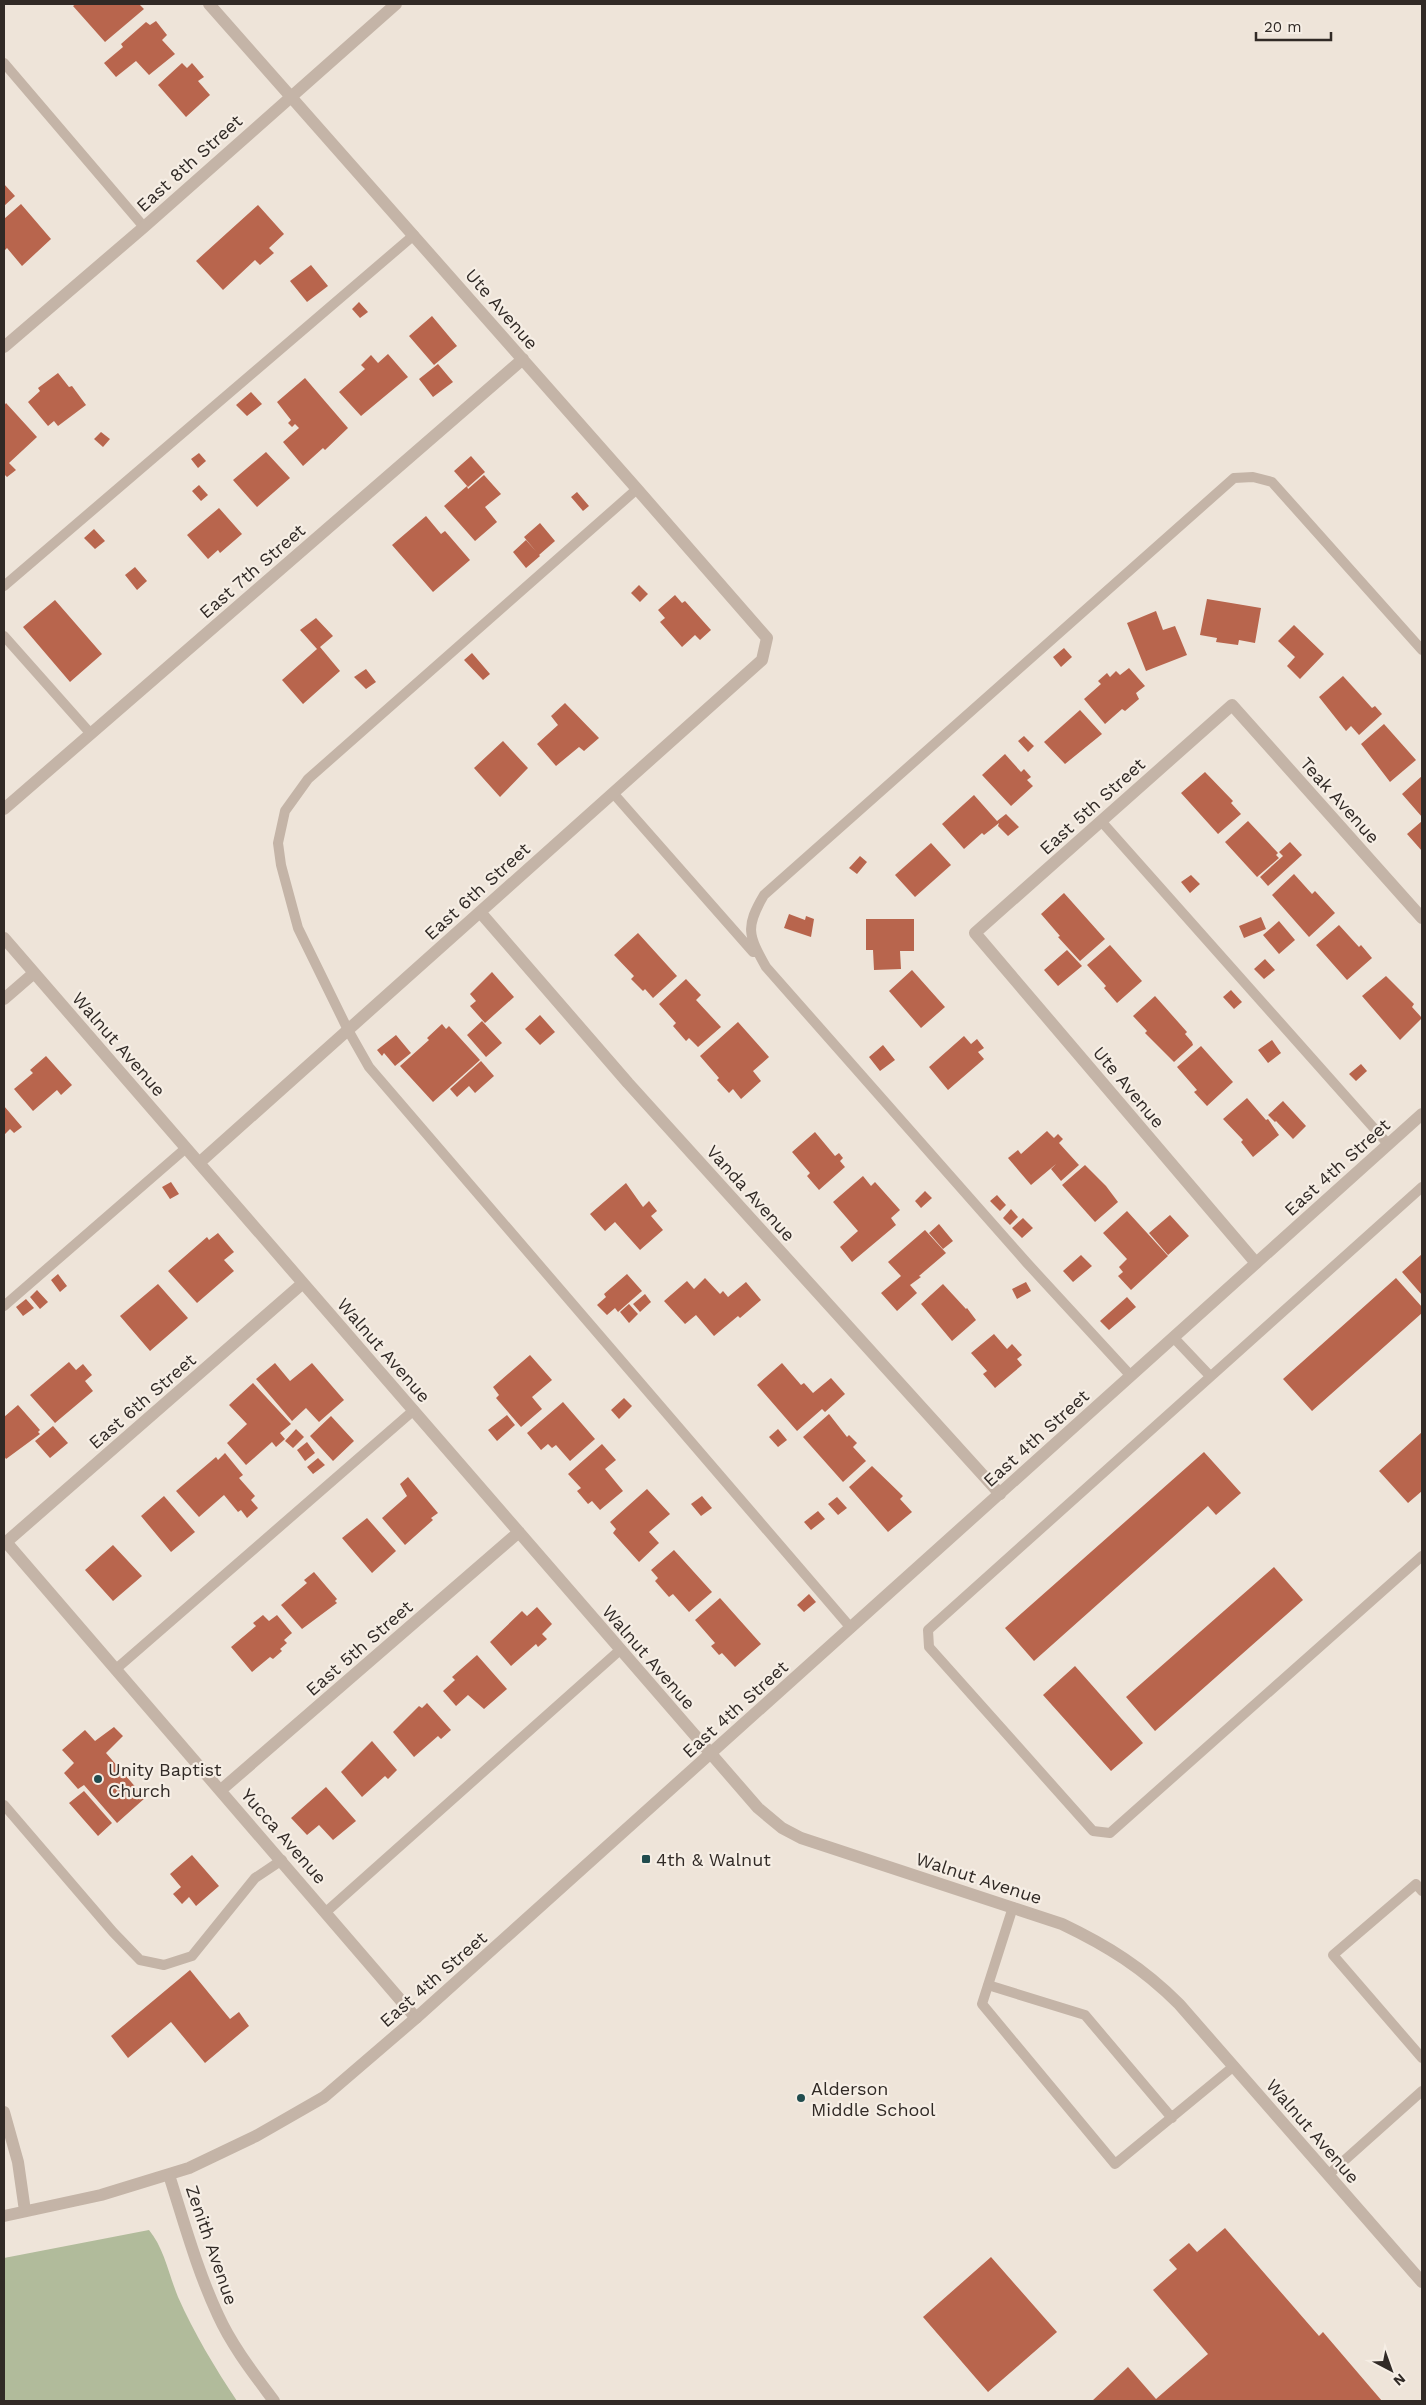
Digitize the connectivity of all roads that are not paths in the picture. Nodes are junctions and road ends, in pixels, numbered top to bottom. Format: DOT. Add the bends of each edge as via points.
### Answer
graph roads {
  1 [pos="209,4"];
  2 [pos="396,4"];
  3 [pos="4,63"];
  4 [pos="291,96"];
  5 [pos="144,227"];
  6 [pos="414,236"];
  7 [pos="4,347"];
  8 [pos="523,359"];
  9 [pos="638,489"];
  10 [pos="4,586"];
  11 [pos="4,636"];
  12 [pos="766,638"];
  13 [pos="1422,650"];
  14 [pos="1232,705"];
  15 [pos="91,734"];
  16 [pos="613,793"];
  17 [pos="4,809"];
  18 [pos="1101,822"];
  19 [pos="480,912"];
  20 [pos="1422,918"];
  21 [pos="975,933"];
  22 [pos="4,938"];
  23 [pos="766,967"];
  24 [pos="34,973"];
  25 [pos="4,999"];
  26 [pos="348,1030"];
  27 [pos="1422,1114"];
  28 [pos="1388,1144"];
  29 [pos="186,1148"];
  30 [pos="199,1163"];
  31 [pos="1422,1187"];
  32 [pos="1256,1263"];
  33 [pos="303,1283"];
  34 [pos="4,1306"];
  35 [pos="1174,1338"];
  36 [pos="1131,1376"];
  37 [pos="1210,1376"];
  38 [pos="414,1410"];
  39 [pos="1000,1494"];
  40 [pos="519,1532"];
  41 [pos="5,1543"];
  42 [pos="1422,1556"];
  43 [pos="851,1628"];
  44 [pos="620,1650"];
  45 [pos="116,1669"];
  46 [pos="710,1754"];
  47 [pos="221,1790"];
  48 [pos="4,1805"];
  49 [pos="282,1860"];
  50 [pos="1422,1891"];
  51 [pos="1013,1907"];
  52 [pos="326,1912"];
  53 [pos="988,1985"];
  54 [pos="416,2018"];
  55 [pos="1422,2058"];
  56 [pos="1234,2066"];
  57 [pos="1422,2092"];
  58 [pos="4,2112"];
  59 [pos="1172,2118"];
  60 [pos="169,2175"];
  61 [pos="1328,2175"];
  62 [pos="24,2211"];
  63 [pos="4,2216"];
  64 [pos="1422,2282"];
  65 [pos="274,2401"];
  1 -- 4 [label="street, Ute Avenue"];
  2 -- 4 [label="street, East 8th Street"];
  3 -- 5 [label="lane"];
  4 -- 5 [label="street, East 8th Street"];
  4 -- 6 [label="street, Ute Avenue"];
  5 -- 7 [label="street, East 8th Street"];
  6 -- 8 [label="street, Ute Avenue"];
  6 -- 10 [label="lane"];
  8 -- 9 [label="street, Ute Avenue"];
  8 -- 15 [label="street, East 7th Street"];
  9 -- 12 [label="street, Ute Avenue"];
  9 -- 26 [label="lane" via="308,779 285,811 278,843 298,928"];
  11 -- 15 [label="lane"];
  12 -- 16 [label="street, East 6th Street" via="762,660"];
  13 -- 23 [label="lane" via="1272,482 1253,477 1234,478 764,895 753,914 750,939"];
  14 -- 18 [label="street, East 5th Street"];
  14 -- 20 [label="street, Teak Avenue"];
  15 -- 17 [label="street, East 7th Street"];
  16 -- 19 [label="street, East 6th Street"];
  16 -- 23 [label="lane"];
  18 -- 21 [label="street, East 5th Street"];
  18 -- 28 [label="lane"];
  19 -- 26 [label="street, East 6th Street"];
  19 -- 39 [label="street, Vanda Avenue" via="628,1083"];
  21 -- 32 [label="street, Ute Avenue"];
  22 -- 24 [label="street, Walnut Avenue"];
  23 -- 36 [label="lane"];
  24 -- 25 [label="street"];
  24 -- 29 [label="street, Walnut Avenue"];
  26 -- 30 [label="street, East 6th Street"];
  26 -- 43 [label="lane" via="369,1067"];
  27 -- 28 [label="street, East 4th Street"];
  28 -- 32 [label="street, East 4th Street"];
  29 -- 30 [label="street, Walnut Avenue"];
  29 -- 34 [label="lane"];
  30 -- 33 [label="street, Walnut Avenue"];
  31 -- 37 [label="lane"];
  32 -- 35 [label="street, East 4th Street"];
  33 -- 38 [label="street, Walnut Avenue"];
  33 -- 41 [label="street, East 6th Street"];
  35 -- 36 [label="street, East 4th Street"];
  35 -- 37 [label="lane"];
  36 -- 39 [label="street, East 4th Street"];
  37 -- 42 [label="lane" via="928,1630 929,1647 1092,1832 1110,1833"];
  38 -- 40 [label="street, Walnut Avenue"];
  38 -- 45 [label="lane"];
  39 -- 43 [label="street, East 4th Street"];
  40 -- 44 [label="street, Walnut Avenue"];
  40 -- 47 [label="street, East 5th Street"];
  41 -- 45 [label="street, Yucca Avenue"];
  43 -- 46 [label="street, East 4th Street"];
  44 -- 46 [label="street, Walnut Avenue"];
  44 -- 52 [label="lane"];
  45 -- 47 [label="street, Yucca Avenue"];
  46 -- 51 [label="street, Walnut Avenue" via="758,1808 782,1828 801,1838"];
  46 -- 54 [label="street, East 4th Street"];
  47 -- 49 [label="street, Yucca Avenue"];
  48 -- 49 [label="lane" via="140,1960 164,1965 192,1956 255,1878"];
  49 -- 52 [label="street, Yucca Avenue"];
  50 -- 55 [label="lane" via="1416,1884 1333,1955"];
  51 -- 53 [label="lane"];
  51 -- 56 [label="street, Walnut Avenue" via="1086,1935 1140,1968 1179,2004"];
  52 -- 54 [label="street, Yucca Avenue"];
  53 -- 59 [label="lane" via="1085,2015"];
  53 -- 59 [label="lane" via="982,2004 1115,2164"];
  54 -- 60 [label="street, East 4th Street" via="324,2097 256,2136"];
  56 -- 59 [label="lane"];
  56 -- 61 [label="street, Walnut Avenue"];
  57 -- 61 [label="lane"];
  58 -- 62 [label="street" via="18,2162"];
  60 -- 62 [label="street, East 4th Street" via="101,2195"];
  60 -- 65 [label="street, Zenith Avenue" via="198,2269 218,2317"];
  61 -- 64 [label="street, Walnut Avenue"];
  62 -- 63 [label="street, East 4th Street"];
}
